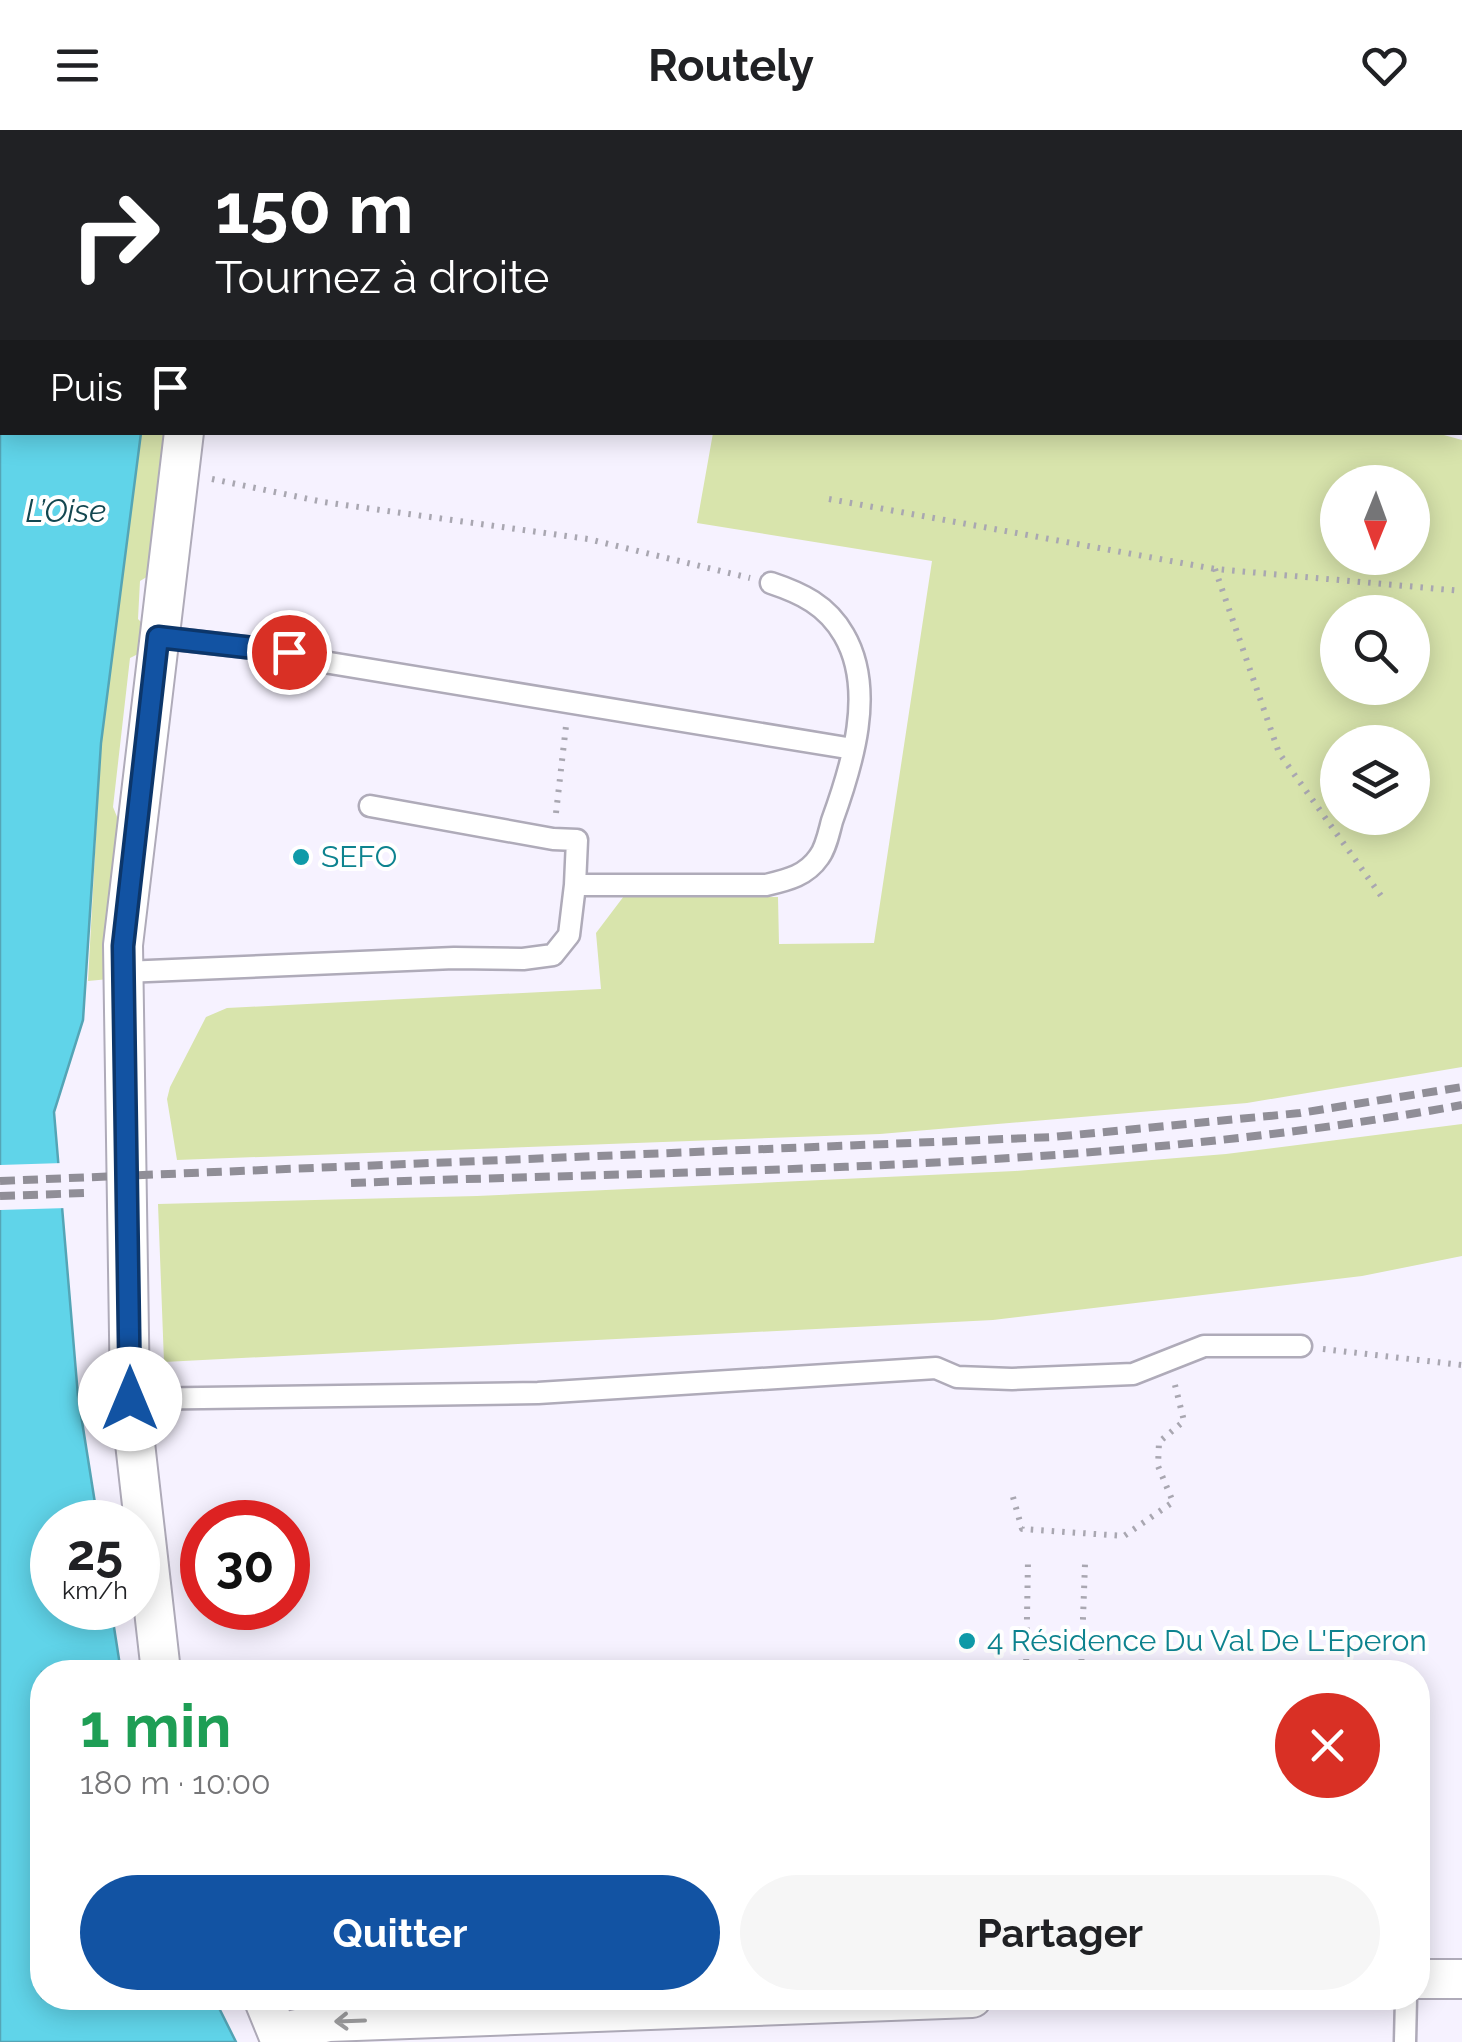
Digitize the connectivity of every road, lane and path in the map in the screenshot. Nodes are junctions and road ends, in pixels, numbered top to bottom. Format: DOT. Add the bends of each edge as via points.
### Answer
graph roads {
  1 [pos="184,435"];
  2 [pos="178,472"];
  3 [pos="829,499"];
  4 [pos="1216,569"];
  5 [pos="770,583"];
  6 [pos="1462,592"];
  7 [pos="158,637"];
  8 [pos="569,700"];
  9 [pos="853,749"];
  10 [pos="370,806"];
  11 [pos="554,839"];
  12 [pos="574,885"];
  13 [pos="1384,900"];
  14 [pos="124,972"];
  15 [pos="1302,1346"];
  16 [pos="1168,1360"];
  17 [pos="1462,1365"];
  18 [pos="130,1399"];
  19 [pos="1013,1497"];
  20 [pos="1028,1561"];
  21 [pos="1085,1564"];
  22 [pos="159,1660"];
  23 [pos="1026,1660"];
  24 [pos="1081,1660"];
  25 [pos="1430,1979"];
  26 [pos="1462,1979"];
  27 [pos="268,2010"];
  28 [pos="650,2010"];
  29 [pos="1406,2010"];
  30 [pos="280,2038"];
  31 [pos="1405,2042"];
  1 -- 2 [label="street"];
  2 -- 5 [label="path" via="322,502 588,539"];
  2 -- 7 [label="street"];
  3 -- 4 [label="path"];
  4 -- 6 [label="path"];
  4 -- 13 [label="path" via="1278,753"];
  5 -- 9 [label="lane" via="813,601 844,635 856,668"];
  7 -- 8 [label="lane" via="289,652"];
  7 -- 14 [label="street"];
  8 -- 9 [label="lane"];
  8 -- 11 [label="path"];
  9 -- 12 [label="lane" via="820,857 796,878 766,885"];
  10 -- 11 [label="lane"];
  11 -- 12 [label="lane" via="577,840"];
  12 -- 14 [label="lane" via="569,935 553,955"];
  14 -- 18 [label="street"];
  15 -- 16 [label="lane" via="1204,1346"];
  15 -- 17 [label="path"];
  16 -- 18 [label="lane" via="1133,1374 1047,1378 957,1377 936,1368 538,1393"];
  16 -- 19 [label="path" via="1184,1421 1159,1442 1158,1466 1172,1502 1124,1536 1022,1529"];
  18 -- 22 [label="street"];
  20 -- 23 [label="path"];
  21 -- 24 [label="path"];
  25 -- 26 [label="street"];
  27 -- 30 [label="street"];
  28 -- 30 [label="street, one-way" via="329,2022"];
  29 -- 31 [label="lane"];
}
